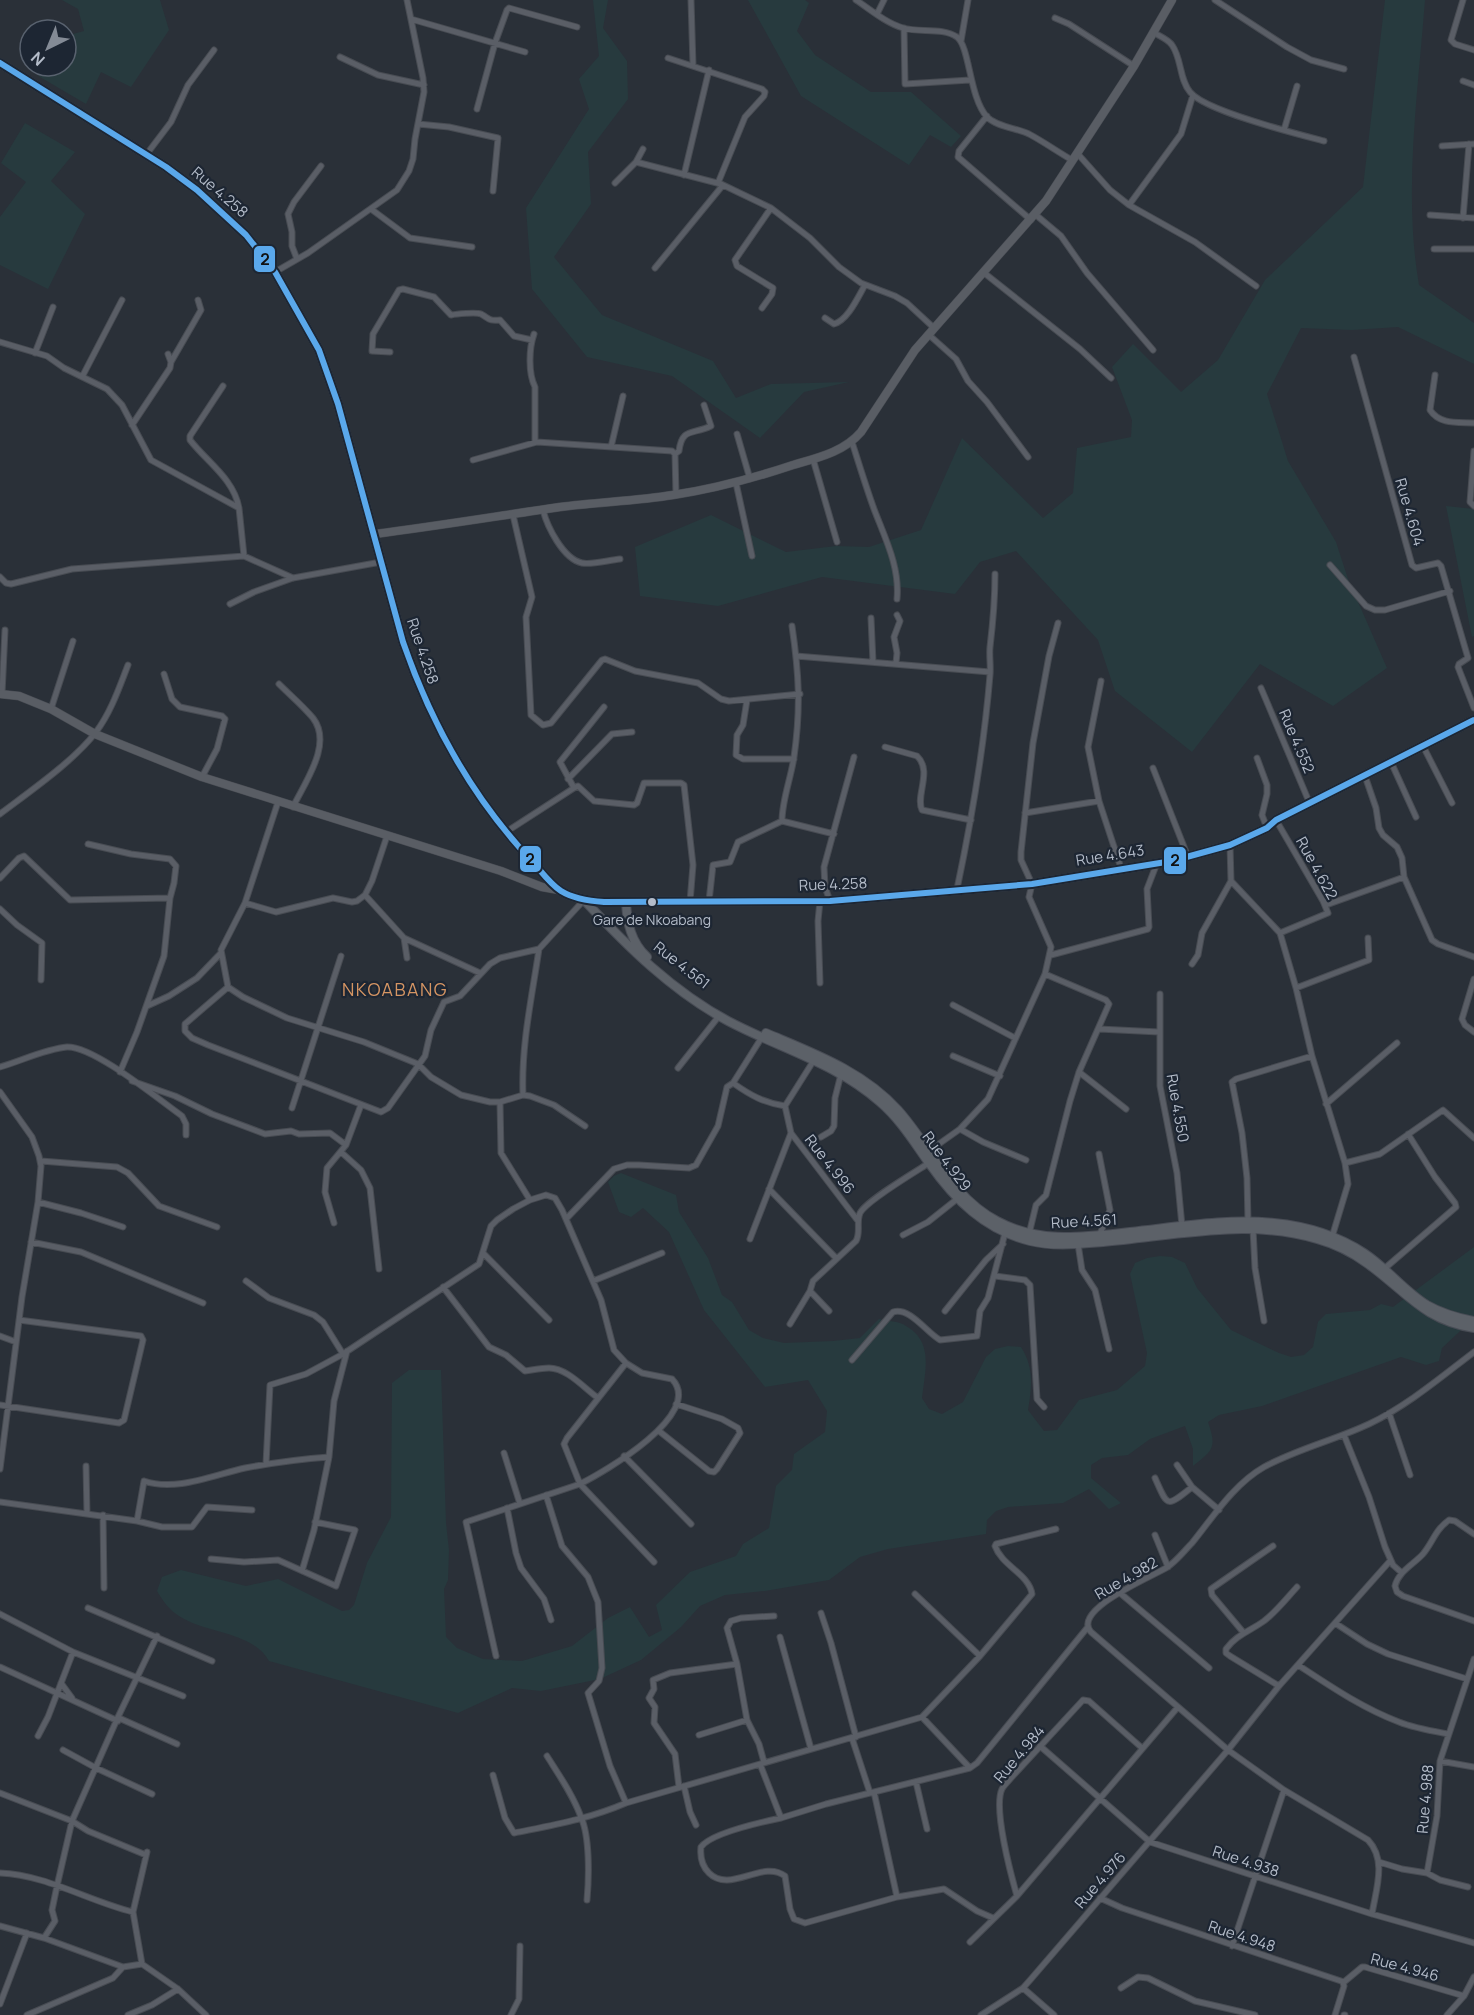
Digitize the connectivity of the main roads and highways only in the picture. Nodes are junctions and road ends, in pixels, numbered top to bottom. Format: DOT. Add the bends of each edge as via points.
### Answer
graph roads {
  1 [pos="0,63"];
  2 [pos="1474,720"];
  3 [pos="1032,884"];
  4 [pos="584,900"];
  5 [pos="626,902"];
  6 [pos="1251,1226"];
  7 [pos="1474,1321"];
  8 [pos="1474,1328"];
  1 -- 4 [label="highway, Rue 4.258" via="189,184 246,235 276,272 320,350 403,642 433,718 505,833 559,890"];
  2 -- 3 [label="highway, Rue 4.643" via="1230,845 1188,857"];
  3 -- 5 [label="highway, Rue 4.258" via="825,901"];
  4 -- 5 [label="highway, Rue 4.258"];
  4 -- 6 [label="main road, Rue 4.929" via="639,957 719,1016 862,1086 904,1128 957,1199 1005,1233 1044,1244 1078,1244"];
  5 -- 6 [label="main road, Rue 4.561" via="633,938 656,964 734,1018 829,1060 873,1086 898,1110 956,1189 999,1222 1029,1234 1057,1238 1182,1226"];
  6 -- 7 [label="main road, Rue 4.561" via="1275,1223 1332,1237 1363,1252 1425,1304"];
  6 -- 8 [label="main road, Rue 4.929" via="1335,1245 1369,1264 1422,1309"];
}
